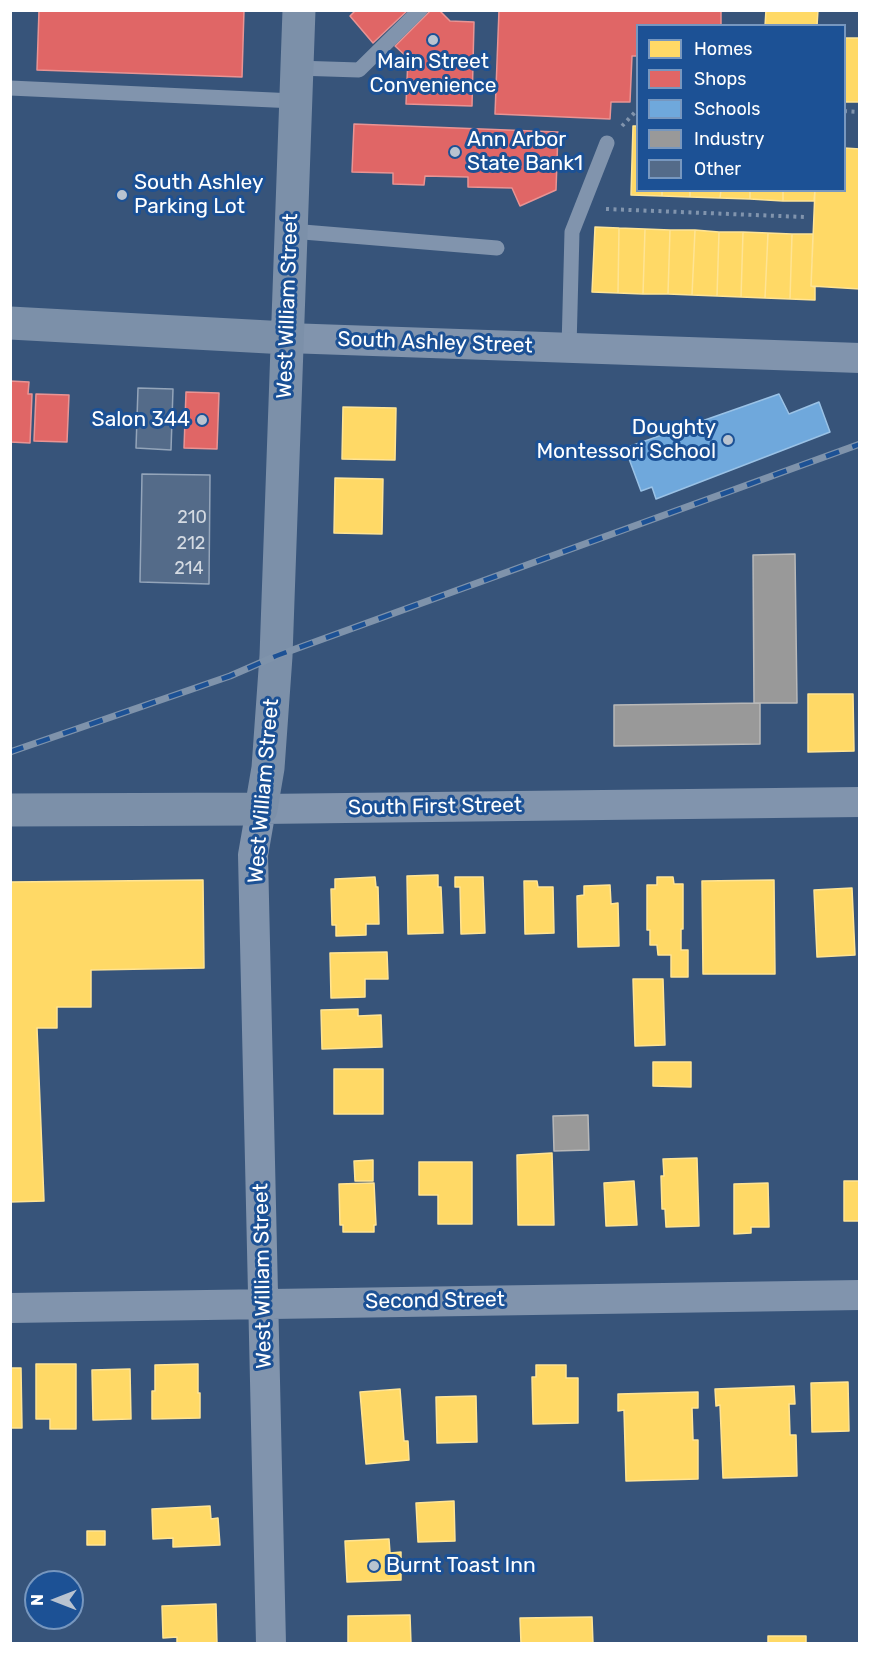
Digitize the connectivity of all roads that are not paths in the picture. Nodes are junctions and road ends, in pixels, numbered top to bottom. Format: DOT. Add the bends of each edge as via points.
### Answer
graph roads {
  1 [pos="299,10"];
  2 [pos="420,10"];
  3 [pos="296,68"];
  4 [pos="10,88"];
  5 [pos="295,101"];
  6 [pos="607,143"];
  7 [pos="291,231"];
  8 [pos="497,248"];
  9 [pos="10,322"];
  10 [pos="287,338"];
  11 [pos="569,348"];
  12 [pos="860,358"];
  13 [pos="860,802"];
  14 [pos="261,809"];
  15 [pos="10,810"];
  16 [pos="860,1295"];
  17 [pos="264,1303"];
  18 [pos="10,1308"];
  19 [pos="271,1644"];
  1 -- 3 [label="street, West William Street"];
  2 -- 3 [label="lane" via="359,70"];
  3 -- 5 [label="street, West William Street"];
  4 -- 5 [label="lane"];
  5 -- 7 [label="street, West William Street"];
  6 -- 11 [label="lane" via="572,232"];
  7 -- 8 [label="lane"];
  7 -- 10 [label="street, West William Street"];
  9 -- 10 [label="street, South Ashley Street"];
  10 -- 11 [label="street, South Ashley Street"];
  10 -- 14 [label="street, West William Street" via="276,656"];
  11 -- 12 [label="street, South Ashley Street"];
  13 -- 14 [label="street, South First Street"];
  14 -- 15 [label="street, South First Street"];
  14 -- 17 [label="street, West William Street" via="253,855"];
  16 -- 17 [label="street, Second Street"];
  17 -- 18 [label="street, Second Street"];
  17 -- 19 [label="street, West William Street"];
}
